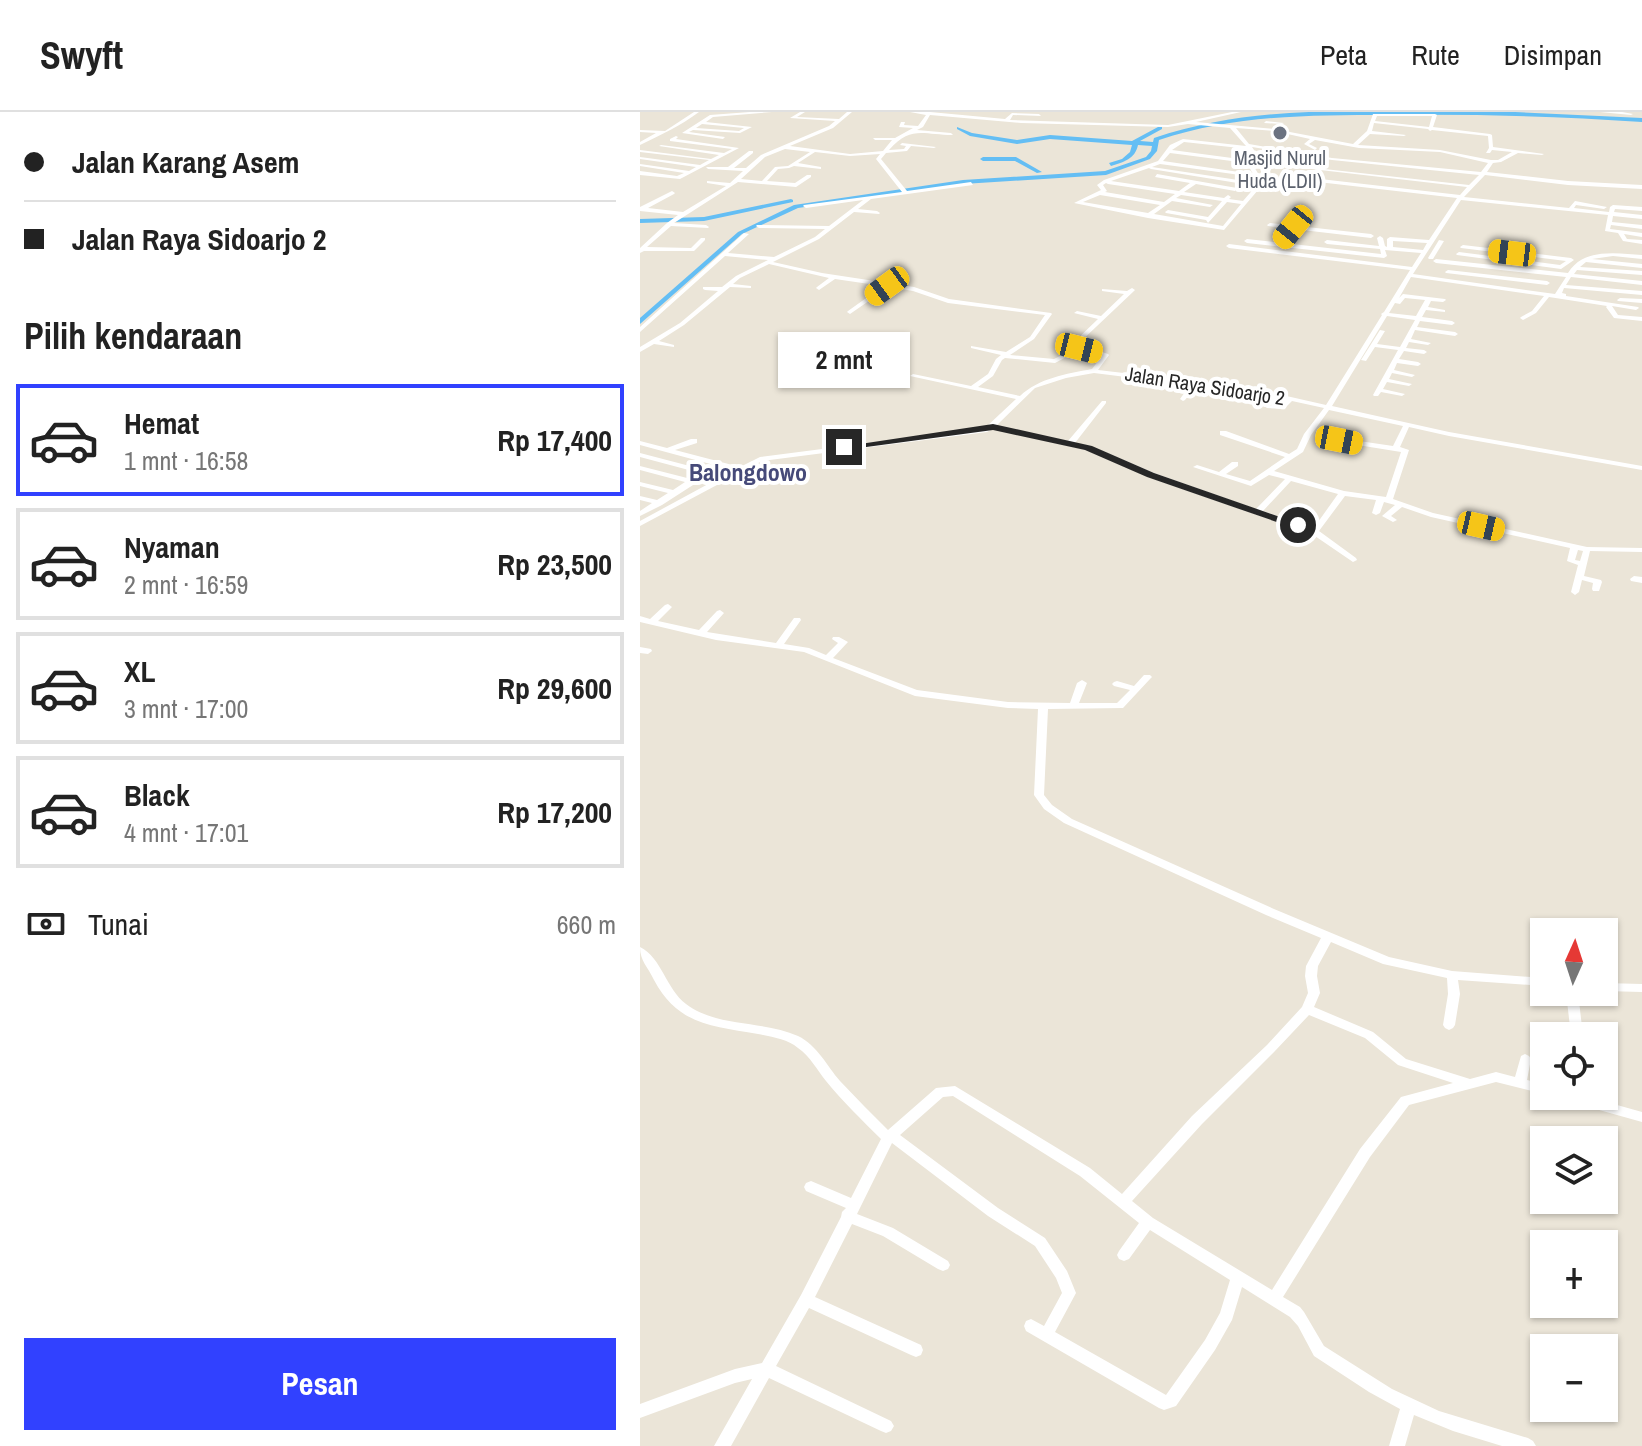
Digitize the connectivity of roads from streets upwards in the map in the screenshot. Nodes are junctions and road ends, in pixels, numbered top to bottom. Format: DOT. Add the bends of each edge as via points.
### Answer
graph roads {
  1 [pos="770,112"];
  2 [pos="803,112"];
  3 [pos="850,112"];
  4 [pos="912,112"];
  5 [pos="1203,112"];
  6 [pos="1239,112"];
  7 [pos="1602,112"];
  8 [pos="929,113"];
  9 [pos="692,114"];
  10 [pos="952,114"];
  11 [pos="1634,114"];
  12 [pos="1039,115"];
  13 [pos="981,116"];
  14 [pos="722,117"];
  15 [pos="758,117"];
  16 [pos="1209,117"];
  17 [pos="1066,118"];
  18 [pos="840,120"];
  19 [pos="1445,120"];
  20 [pos="1006,121"];
  21 [pos="1266,122"];
  22 [pos="1374,122"];
  23 [pos="903,123"];
  24 [pos="1052,123"];
  25 [pos="1190,123"];
  26 [pos="1433,123"];
  27 [pos="678,124"];
  28 [pos="696,126"];
  29 [pos="919,127"];
  30 [pos="1234,127"];
  31 [pos="1430,130"];
  32 [pos="640,131"];
  33 [pos="659,132"];
  34 [pos="909,132"];
  35 [pos="1323,132"];
  36 [pos="1369,132"];
  37 [pos="951,134"];
  38 [pos="1273,134"];
  39 [pos="1404,135"];
  40 [pos="733,138"];
  41 [pos="920,138"];
  42 [pos="1316,138"];
  43 [pos="787,139"];
  44 [pos="875,139"];
  45 [pos="896,139"];
  46 [pos="795,141"];
  47 [pos="1378,141"];
  48 [pos="640,142"];
  49 [pos="902,144"];
  50 [pos="911,144"];
  51 [pos="1358,144"];
  52 [pos="661,146"];
  53 [pos="1247,146"];
  54 [pos="782,147"];
  55 [pos="934,147"];
  56 [pos="1260,148"];
  57 [pos="1390,148"];
  58 [pos="1491,148"];
  59 [pos="1315,149"];
  60 [pos="1236,150"];
  61 [pos="640,151"];
  62 [pos="814,151"];
  63 [pos="1169,151"];
  64 [pos="651,152"];
  65 [pos="751,152"];
  66 [pos="1516,152"];
  67 [pos="884,153"];
  68 [pos="1227,153"];
  69 [pos="724,154"];
  70 [pos="842,154"];
  71 [pos="1542,154"];
  72 [pos="1468,156"];
  73 [pos="1530,156"];
  74 [pos="640,158"];
  75 [pos="1480,158"];
  76 [pos="1219,159"];
  77 [pos="711,160"];
  78 [pos="1354,161"];
  79 [pos="724,162"];
  80 [pos="830,162"];
  81 [pos="1160,162"];
  82 [pos="1249,162"];
  83 [pos="1490,162"];
  84 [pos="736,163"];
  85 [pos="1212,163"];
  86 [pos="793,164"];
  87 [pos="1385,164"];
  88 [pos="640,165"];
  89 [pos="1279,165"];
  90 [pos="699,166"];
  91 [pos="1150,167"];
  92 [pos="1458,167"];
  93 [pos="708,168"];
  94 [pos="819,168"];
  95 [pos="1204,168"];
  96 [pos="719,169"];
  97 [pos="729,169"];
  98 [pos="748,170"];
  99 [pos="688,172"];
  100 [pos="640,173"];
  101 [pos="1135,173"];
  102 [pos="1256,173"];
  103 [pos="1484,174"];
  104 [pos="790,176"];
  105 [pos="809,176"];
  106 [pos="1116,176"];
  107 [pos="1195,178"];
  108 [pos="1294,178"];
  109 [pos="737,180"];
  110 [pos="763,182"];
  111 [pos="781,183"];
  112 [pos="971,184"];
  113 [pos="1260,184"];
  114 [pos="731,185"];
  115 [pos="1468,186"];
  116 [pos="1103,187"];
  117 [pos="1642,187"];
  118 [pos="902,188"];
  119 [pos="1187,188"];
  120 [pos="1164,190"];
  121 [pos="772,191"];
  122 [pos="672,193"];
  123 [pos="1180,193"];
  124 [pos="1230,194"];
  125 [pos="870,197"];
  126 [pos="1460,197"];
  127 [pos="1085,198"];
  128 [pos="1225,201"];
  129 [pos="1166,203"];
  130 [pos="1244,203"];
  131 [pos="806,206"];
  132 [pos="841,206"];
  133 [pos="641,209"];
  134 [pos="855,209"];
  135 [pos="1642,209"];
  136 [pos="1156,210"];
  137 [pos="1218,210"];
  138 [pos="877,213"];
  139 [pos="1130,213"];
  140 [pos="683,214"];
  141 [pos="1606,214"];
  142 [pos="1148,216"];
  143 [pos="1637,219"];
  144 [pos="672,222"];
  145 [pos="1609,223"];
  146 [pos="1270,225"];
  147 [pos="759,226"];
  148 [pos="706,227"];
  149 [pos="1293,227"];
  150 [pos="1642,227"];
  151 [pos="830,228"];
  152 [pos="1313,230"];
  153 [pos="1334,232"];
  154 [pos="1620,232"];
  155 [pos="746,234"];
  156 [pos="1351,234"];
  157 [pos="1642,235"];
  158 [pos="1371,236"];
  159 [pos="1380,238"];
  160 [pos="703,239"];
  161 [pos="1247,241"];
  162 [pos="1441,241"];
  163 [pos="681,242"];
  164 [pos="1327,242"];
  165 [pos="1642,242"];
  166 [pos="1280,244"];
  167 [pos="1345,244"];
  168 [pos="1229,246"];
  169 [pos="1300,246"];
  170 [pos="754,248"];
  171 [pos="1386,248"];
  172 [pos="1322,249"];
  173 [pos="641,250"];
  174 [pos="674,250"];
  175 [pos="1410,251"];
  176 [pos="1512,253"];
  177 [pos="1641,253"];
  178 [pos="726,255"];
  179 [pos="742,256"];
  180 [pos="1318,256"];
  181 [pos="1427,256"];
  182 [pos="771,260"];
  183 [pos="1582,260"];
  184 [pos="1506,266"];
  185 [pos="1642,266"];
  186 [pos="1574,268"];
  187 [pos="1448,272"];
  188 [pos="1642,273"];
  189 [pos="1412,274"];
  190 [pos="1564,276"];
  191 [pos="834,277"];
  192 [pos="1500,278"];
  193 [pos="1547,283"];
  194 [pos="1642,283"];
  195 [pos="887,286"];
  196 [pos="1562,286"];
  197 [pos="725,287"];
  198 [pos="749,287"];
  199 [pos="705,288"];
  200 [pos="819,288"];
  201 [pos="1104,290"];
  202 [pos="1642,293"];
  203 [pos="1400,295"];
  204 [pos="1550,298"];
  205 [pos="1429,299"];
  206 [pos="1443,300"];
  207 [pos="1583,301"];
  208 [pos="1642,301"];
  209 [pos="1609,307"];
  210 [pos="1424,308"];
  211 [pos="1575,308"];
  212 [pos="1639,309"];
  213 [pos="1443,311"];
  214 [pos="850,312"];
  215 [pos="1077,313"];
  216 [pos="1387,315"];
  217 [pos="1102,318"];
  218 [pos="1523,318"];
  219 [pos="1418,319"];
  220 [pos="1642,319"];
  221 [pos="1452,323"];
  222 [pos="1413,328"];
  223 [pos="640,330"];
  224 [pos="1455,334"];
  225 [pos="1407,340"];
  226 [pos="654,342"];
  227 [pos="1428,343"];
  228 [pos="1374,345"];
  229 [pos="672,346"];
  230 [pos="973,347"];
  231 [pos="1402,349"];
  232 [pos="640,350"];
  233 [pos="1424,352"];
  234 [pos="1070,353"];
  235 [pos="1004,355"];
  236 [pos="1364,360"];
  237 [pos="1396,361"];
  238 [pos="1418,364"];
  239 [pos="1095,369"];
  240 [pos="1390,371"];
  241 [pos="1412,375"];
  242 [pos="913,376"];
  243 [pos="1385,380"];
  244 [pos="1195,382"];
  245 [pos="1409,384"];
  246 [pos="972,388"];
  247 [pos="1402,394"];
  248 [pos="1017,398"];
  249 [pos="1183,399"];
  250 [pos="1290,399"];
  251 [pos="1104,402"];
  252 [pos="1267,406"];
  253 [pos="1328,406"];
  254 [pos="1407,424"];
  255 [pos="993,427"];
  256 [pos="1223,433"];
  257 [pos="1339,440"];
  258 [pos="694,441"];
  259 [pos="640,443"];
  260 [pos="1071,443"];
  261 [pos="1396,447"];
  262 [pos="658,448"];
  263 [pos="668,450"];
  264 [pos="641,456"];
  265 [pos="1291,457"];
  266 [pos="720,464"];
  267 [pos="1235,464"];
  268 [pos="1197,467"];
  269 [pos="640,468"];
  270 [pos="735,468"];
  271 [pos="1642,468"];
  272 [pos="708,473"];
  273 [pos="1222,473"];
  274 [pos="1271,473"];
  275 [pos="1289,479"];
  276 [pos="693,482"];
  277 [pos="640,484"];
  278 [pos="675,493"];
  279 [pos="1343,493"];
  280 [pos="640,498"];
  281 [pos="1385,499"];
  282 [pos="659,503"];
  283 [pos="1401,504"];
  284 [pos="641,512"];
  285 [pos="1258,512"];
  286 [pos="1376,513"];
  287 [pos="1393,520"];
  288 [pos="640,524"];
  289 [pos="1315,532"];
  290 [pos="1575,546"];
  291 [pos="1587,549"];
  292 [pos="1642,550"];
  293 [pos="1353,560"];
  294 [pos="1583,564"];
  295 [pos="1579,577"];
  296 [pos="1598,582"];
  297 [pos="1575,592"];
  298 [pos="668,607"];
  299 [pos="720,613"];
  300 [pos="797,620"];
  301 [pos="645,621"];
  302 [pos="701,633"];
  303 [pos="836,639"];
  304 [pos="779,645"];
  305 [pos="829,657"];
  306 [pos="1147,677"];
  307 [pos="1082,683"];
  308 [pos="1117,684"];
  309 [pos="1136,689"];
  310 [pos="1074,705"];
  311 [pos="1043,706"];
  312 [pos="1328,936"];
  313 [pos="640,951"];
  314 [pos="1452,975"];
  315 [pos="1530,981"];
  316 [pos="1618,987"];
  317 [pos="1642,988"];
  318 [pos="1307,1009"];
  319 [pos="1449,1025"];
  320 [pos="1525,1059"];
  321 [pos="1520,1082"];
  322 [pos="1469,1084"];
  323 [pos="1530,1085"];
  324 [pos="1618,1110"];
  325 [pos="1642,1117"];
  326 [pos="889,1136"];
  327 [pos="811,1187"];
  328 [pos="1124,1201"];
  329 [pos="850,1210"];
  330 [pos="1148,1222"];
  331 [pos="1124,1255"];
  332 [pos="943,1265"];
  333 [pos="1238,1277"];
  334 [pos="1274,1299"];
  335 [pos="806,1300"];
  336 [pos="1031,1326"];
  337 [pos="1047,1334"];
  338 [pos="916,1350"];
  339 [pos="767,1369"];
  340 [pos="1409,1405"];
  341 [pos="640,1411"];
  342 [pos="886,1426"];
  343 [pos="722,1446"];
  344 [pos="1397,1446"];
  345 [pos="1528,1446"];
  1 -- 15 [label="street"];
  2 -- 18 [label="street" via="792,118"];
  3 -- 18 [label="street"];
  4 -- 8 [label="street"];
  5 -- 16 [label="street"];
  6 -- 16 [label="street"];
  7 -- 11 [label="street"];
  8 -- 10 [label="street"];
  8 -- 29 [label="street"];
  9 -- 27 [label="street"];
  10 -- 13 [label="street"];
  12 -- 20 [label="street" via="1012,114"];
  13 -- 20 [label="street"];
  14 -- 15 [label="street"];
  14 -- 15 [label="street"];
  14 -- 28 [label="street"];
  16 -- 25 [label="street"];
  17 -- 24 [label="street" via="1054,118"];
  18 -- 46 [label="street"];
  19 -- 26 [label="street"];
  20 -- 24 [label="street"];
  21 -- 38 [label="street" via="1283,122"];
  22 -- 26 [label="street" via="1375,115 1434,115"];
  22 -- 31 [label="street"];
  22 -- 36 [label="street"];
  23 -- 29 [label="street"];
  24 -- 25 [label="street"];
  25 -- 30 [label="street"];
  26 -- 31 [label="street"];
  27 -- 28 [label="street"];
  27 -- 33 [label="street"];
  28 -- 28 [label="street" via="750,127 741,132"];
  28 -- 40 [label="street" via="684,134"];
  29 -- 34 [label="street"];
  30 -- 38 [label="street" via="1256,126"];
  30 -- 53 [label="street"];
  31 -- 58 [label="street" via="1490,135"];
  32 -- 33 [label="street"];
  33 -- 48 [label="street"];
  34 -- 37 [label="street"];
  34 -- 41 [label="street"];
  34 -- 45 [label="street"];
  35 -- 42 [label="street"];
  36 -- 39 [label="street"];
  36 -- 51 [label="street"];
  38 -- 42 [label="street"];
  38 -- 56 [label="street"];
  42 -- 51 [label="street"];
  42 -- 59 [label="street" via="1306,143"];
  43 -- 46 [label="street"];
  44 -- 45 [label="street"];
  45 -- 67 [label="street"];
  46 -- 54 [label="street"];
  47 -- 51 [label="street"];
  49 -- 50 [label="street"];
  50 -- 55 [label="street"];
  50 -- 67 [label="street" via="906,150"];
  51 -- 57 [label="street"];
  51 -- 78 [label="street"];
  52 -- 64 [label="street"];
  52 -- 69 [label="street"];
  52 -- 69 [label="street" via="674,139 738,149"];
  53 -- 56 [label="street"];
  53 -- 60 [label="street"];
  53 -- 82 [label="street" via="1252,151"];
  54 -- 62 [label="street"];
  54 -- 98 [label="street"];
  56 -- 78 [label="street"];
  57 -- 72 [label="street"];
  57 -- 87 [label="street"];
  58 -- 66 [label="street"];
  58 -- 75 [label="street"];
  60 -- 63 [label="street" via="1185,140"];
  60 -- 68 [label="street"];
  61 -- 64 [label="street"];
  62 -- 70 [label="street"];
  62 -- 86 [label="street"];
  63 -- 68 [label="street"];
  63 -- 76 [label="street"];
  63 -- 81 [label="street"];
  63 -- 85 [label="street"];
  64 -- 74 [label="street"];
  64 -- 77 [label="street"];
  65 -- 84 [label="street"];
  66 -- 71 [label="street"];
  66 -- 73 [label="street"];
  66 -- 83 [label="street"];
  67 -- 70 [label="street"];
  67 -- 118 [label="street" via="877,160"];
  68 -- 76 [label="street"];
  69 -- 77 [label="street"];
  70 -- 80 [label="street"];
  72 -- 75 [label="street"];
  72 -- 92 [label="street"];
  74 -- 90 [label="street"];
  75 -- 83 [label="street"];
  76 -- 82 [label="street"];
  76 -- 85 [label="street"];
  77 -- 90 [label="street"];
  78 -- 87 [label="street"];
  79 -- 84 [label="street"];
  81 -- 91 [label="street"];
  81 -- 95 [label="street"];
  82 -- 102 [label="street"];
  83 -- 103 [label="street"];
  84 -- 97 [label="street"];
  85 -- 95 [label="street"];
  85 -- 102 [label="street"];
  86 -- 94 [label="street"];
  86 -- 110 [label="street" via="777,168"];
  87 -- 103 [label="street"];
  88 -- 99 [label="street"];
  89 -- 115 [label="street"];
  90 -- 99 [label="street"];
  91 -- 101 [label="street"];
  91 -- 107 [label="street"];
  93 -- 96 [label="street"];
  95 -- 102 [label="street"];
  95 -- 107 [label="street"];
  96 -- 97 [label="street"];
  96 -- 114 [label="street" via="708,179"];
  97 -- 98 [label="street"];
  98 -- 109 [label="street"];
  99 -- 100 [label="street" via="678,178"];
  101 -- 106 [label="street"];
  101 -- 107 [label="street"];
  102 -- 113 [label="street"];
  103 -- 115 [label="street"];
  103 -- 117 [label="street"];
  104 -- 111 [label="street"];
  105 -- 111 [label="street" via="797,184"];
  106 -- 116 [label="street"];
  106 -- 120 [label="street" via="1172,184"];
  107 -- 113 [label="street"];
  107 -- 119 [label="street"];
  107 -- 124 [label="street" via="1236,188"];
  108 -- 126 [label="street"];
  109 -- 110 [label="street"];
  109 -- 114 [label="street"];
  110 -- 111 [label="street"];
  111 -- 121 [label="street"];
  112 -- 118 [label="street"];
  113 -- 130 [label="street"];
  114 -- 140 [label="street"];
  115 -- 126 [label="street"];
  116 -- 120 [label="street"];
  116 -- 120 [label="street" via="1154,197"];
  116 -- 127 [label="street"];
  116 -- 129 [label="street"];
  118 -- 125 [label="street"];
  119 -- 123 [label="street"];
  119 -- 124 [label="street"];
  120 -- 123 [label="street"];
  122 -- 133 [label="street"];
  123 -- 128 [label="street"];
  123 -- 129 [label="street"];
  124 -- 128 [label="street"];
  125 -- 131 [label="street"];
  125 -- 134 [label="street"];
  126 -- 141 [label="street" via="1571,209 1578,203 1604,206"];
  126 -- 181 [label="street"];
  127 -- 139 [label="street" via="1077,203"];
  127 -- 139 [label="street" via="1141,206"];
  128 -- 130 [label="street"];
  128 -- 137 [label="street"];
  129 -- 136 [label="street"];
  129 -- 137 [label="street"];
  130 -- 142 [label="street" via="1219,232"];
  132 -- 134 [label="street"];
  133 -- 140 [label="street"];
  134 -- 138 [label="street"];
  134 -- 151 [label="street"];
  135 -- 141 [label="street" via="1613,207"];
  136 -- 137 [label="street" via="1208,220"];
  136 -- 142 [label="street"];
  139 -- 142 [label="street"];
  140 -- 144 [label="street"];
  141 -- 143 [label="street"];
  141 -- 145 [label="street"];
  143 -- 145 [label="street"];
  143 -- 150 [label="street"];
  144 -- 148 [label="street"];
  144 -- 173 [label="street"];
  145 -- 154 [label="street" via="1608,231"];
  146 -- 149 [label="street"];
  147 -- 151 [label="street"];
  149 -- 152 [label="street"];
  149 -- 166 [label="street"];
  151 -- 182 [label="street"];
  152 -- 153 [label="street"];
  152 -- 169 [label="street"];
  153 -- 156 [label="street"];
  153 -- 164 [label="street"];
  154 -- 157 [label="street"];
  154 -- 165 [label="street" via="1623,239"];
  155 -- 178 [label="street"];
  156 -- 158 [label="street"];
  156 -- 167 [label="street"];
  159 -- 171 [label="street"];
  160 -- 174 [label="street" via="694,250"];
  161 -- 166 [label="street"];
  162 -- 181 [label="street"];
  163 -- 174 [label="street"];
  164 -- 167 [label="street"];
  164 -- 172 [label="street"];
  166 -- 169 [label="street"];
  167 -- 171 [label="street"];
  168 -- 180 [label="street"];
  169 -- 172 [label="street"];
  170 -- 179 [label="street"];
  171 -- 172 [label="street" via="1385,256"];
  171 -- 175 [label="street"];
  171 -- 181 [label="street" via="1391,238"];
  172 -- 180 [label="street"];
  173 -- 174 [label="street"];
  175 -- 181 [label="street" via="1417,247"];
  175 -- 181 [label="street" via="1409,256"];
  176 -- 184 [label="street"];
  176 -- 184 [label="street" via="1464,245 1458,256"];
  176 -- 184 [label="street" via="1571,260 1563,267"];
  177 -- 183 [label="street" via="1596,254"];
  178 -- 179 [label="street"];
  178 -- 223 [label="street"];
  179 -- 182 [label="street"];
  180 -- 189 [label="street"];
  181 -- 184 [label="street"];
  181 -- 189 [label="street"];
  182 -- 191 [label="street"];
  182 -- 197 [label="street"];
  183 -- 185 [label="street"];
  183 -- 186 [label="street"];
  184 -- 190 [label="street"];
  184 -- 192 [label="street"];
  186 -- 188 [label="street"];
  186 -- 190 [label="street"];
  187 -- 192 [label="street"];
  189 -- 203 [label="street"];
  189 -- 204 [label="street" via="1439,283"];
  190 -- 194 [label="street"];
  190 -- 196 [label="street"];
  191 -- 195 [label="street"];
  191 -- 200 [label="street"];
  192 -- 193 [label="street"];
  195 -- 214 [label="street"];
  195 -- 235 [label="street" via="948,301 1049,314 1032,338"];
  196 -- 202 [label="street"];
  196 -- 208 [label="street" via="1560,295"];
  197 -- 198 [label="street"];
  197 -- 199 [label="street"];
  197 -- 226 [label="street"];
  201 -- 217 [label="street" via="1130,291"];
  203 -- 205 [label="street"];
  203 -- 216 [label="street"];
  204 -- 207 [label="street"];
  204 -- 218 [label="street"];
  205 -- 206 [label="street"];
  205 -- 210 [label="street"];
  207 -- 209 [label="street"];
  207 -- 211 [label="street"];
  207 -- 212 [label="street"];
  209 -- 212 [label="street"];
  209 -- 220 [label="street" via="1616,317"];
  210 -- 213 [label="street"];
  210 -- 219 [label="street"];
  215 -- 217 [label="street"];
  216 -- 219 [label="street"];
  216 -- 228 [label="street"];
  216 -- 253 [label="street"];
  217 -- 239 [label="street" via="1074,345 1106,355"];
  219 -- 221 [label="street"];
  219 -- 222 [label="street"];
  222 -- 224 [label="street"];
  222 -- 225 [label="street"];
  225 -- 227 [label="street"];
  225 -- 231 [label="street"];
  226 -- 229 [label="street"];
  226 -- 232 [label="street"];
  228 -- 231 [label="street"];
  228 -- 236 [label="street"];
  230 -- 235 [label="street"];
  231 -- 233 [label="street"];
  231 -- 237 [label="street"];
  234 -- 235 [label="street" via="1055,361"];
  235 -- 246 [label="street" via="991,375"];
  237 -- 238 [label="street"];
  237 -- 240 [label="street"];
  239 -- 244 [label="street, Jalan Raya Sidoarjo 2"];
  239 -- 248 [label="street, Jalan Raya Sidoarjo 2" via="1057,378"];
  240 -- 241 [label="street"];
  240 -- 243 [label="street"];
  242 -- 246 [label="street"];
  243 -- 245 [label="street"];
  243 -- 247 [label="street" via="1378,393"];
  244 -- 249 [label="street"];
  244 -- 250 [label="street, Jalan Raya Sidoarjo 2"];
  246 -- 248 [label="street"];
  248 -- 255 [label="street, Jalan Raya Sidoarjo 2"];
  250 -- 252 [label="street" via="1282,408"];
  250 -- 253 [label="street, Jalan Raya Sidoarjo 2"];
  251 -- 260 [label="street"];
  253 -- 254 [label="street, Jalan Raya Sidoarjo 2"];
  253 -- 265 [label="street"];
  254 -- 261 [label="street"];
  254 -- 271 [label="street, Jalan Raya Sidoarjo 2"];
  255 -- 260 [label="street"];
  255 -- 270 [label="street" via="769,457"];
  256 -- 265 [label="street"];
  257 -- 261 [label="street"];
  258 -- 263 [label="street"];
  259 -- 262 [label="street"];
  260 -- 285 [label="street"];
  261 -- 281 [label="street" via="1405,451"];
  262 -- 263 [label="street"];
  262 -- 264 [label="street"];
  263 -- 266 [label="street"];
  264 -- 272 [label="street"];
  265 -- 274 [label="street"];
  266 -- 270 [label="street"];
  266 -- 272 [label="street"];
  267 -- 273 [label="street"];
  268 -- 273 [label="street"];
  269 -- 276 [label="street"];
  270 -- 288 [label="street"];
  272 -- 276 [label="street"];
  273 -- 274 [label="street" via="1251,484"];
  274 -- 275 [label="street"];
  275 -- 279 [label="street"];
  275 -- 285 [label="street"];
  276 -- 278 [label="street"];
  277 -- 278 [label="street"];
  278 -- 282 [label="street"];
  279 -- 281 [label="street"];
  279 -- 289 [label="street"];
  280 -- 282 [label="street"];
  281 -- 283 [label="street"];
  281 -- 286 [label="street"];
  282 -- 284 [label="street"];
  283 -- 287 [label="street" via="1386,516"];
  283 -- 290 [label="street"];
  285 -- 289 [label="street"];
  289 -- 293 [label="street"];
  290 -- 291 [label="street"];
  290 -- 294 [label="street" via="1571,561"];
  291 -- 292 [label="street"];
  291 -- 294 [label="street"];
  294 -- 295 [label="street"];
  295 -- 296 [label="street"];
  295 -- 297 [label="street"];
  298 -- 301 [label="street"];
  299 -- 302 [label="street"];
  300 -- 304 [label="street"];
  301 -- 302 [label="street"];
  302 -- 304 [label="street"];
  303 -- 305 [label="street" via="844,642"];
  304 -- 305 [label="street"];
  305 -- 311 [label="street" via="915,693"];
  306 -- 309 [label="street"];
  307 -- 310 [label="street"];
  308 -- 309 [label="street"];
  309 -- 310 [label="street" via="1120,706"];
  310 -- 311 [label="street"];
  311 -- 312 [label="street" via="1038,789 1048,807 1104,838"];
  312 -- 314 [label="street" via="1387,961"];
  312 -- 318 [label="street" via="1311,979 1314,993"];
  313 -- 326 [label="street" via="668,995 684,1009 715,1024 775,1033 801,1043"];
  314 -- 315 [label="street"];
  314 -- 319 [label="street"];
  316 -- 317 [label="street"];
  318 -- 322 [label="street" via="1369,1035 1402,1062"];
  318 -- 328 [label="street"];
  320 -- 321 [label="street"];
  321 -- 322 [label="street" via="1496,1077"];
  321 -- 323 [label="street"];
  322 -- 334 [label="street" via="1398,1107"];
  324 -- 325 [label="street"];
  326 -- 328 [label="street" via="940,1092 955,1091"];
  326 -- 329 [label="street"];
  326 -- 337 [label="street" via="1040,1242 1069,1293"];
  327 -- 329 [label="street"];
  328 -- 330 [label="street"];
  329 -- 332 [label="street"];
  329 -- 335 [label="street"];
  330 -- 331 [label="street"];
  330 -- 333 [label="street"];
  333 -- 334 [label="street"];
  333 -- 337 [label="street" via="1227,1315 1171,1401 1156,1400"];
  334 -- 340 [label="street" via="1304,1321 1319,1351"];
  335 -- 338 [label="street"];
  335 -- 339 [label="street"];
  336 -- 337 [label="street"];
  339 -- 341 [label="street"];
  339 -- 342 [label="street"];
  339 -- 343 [label="street"];
  340 -- 344 [label="street"];
  340 -- 345 [label="street"];
}
